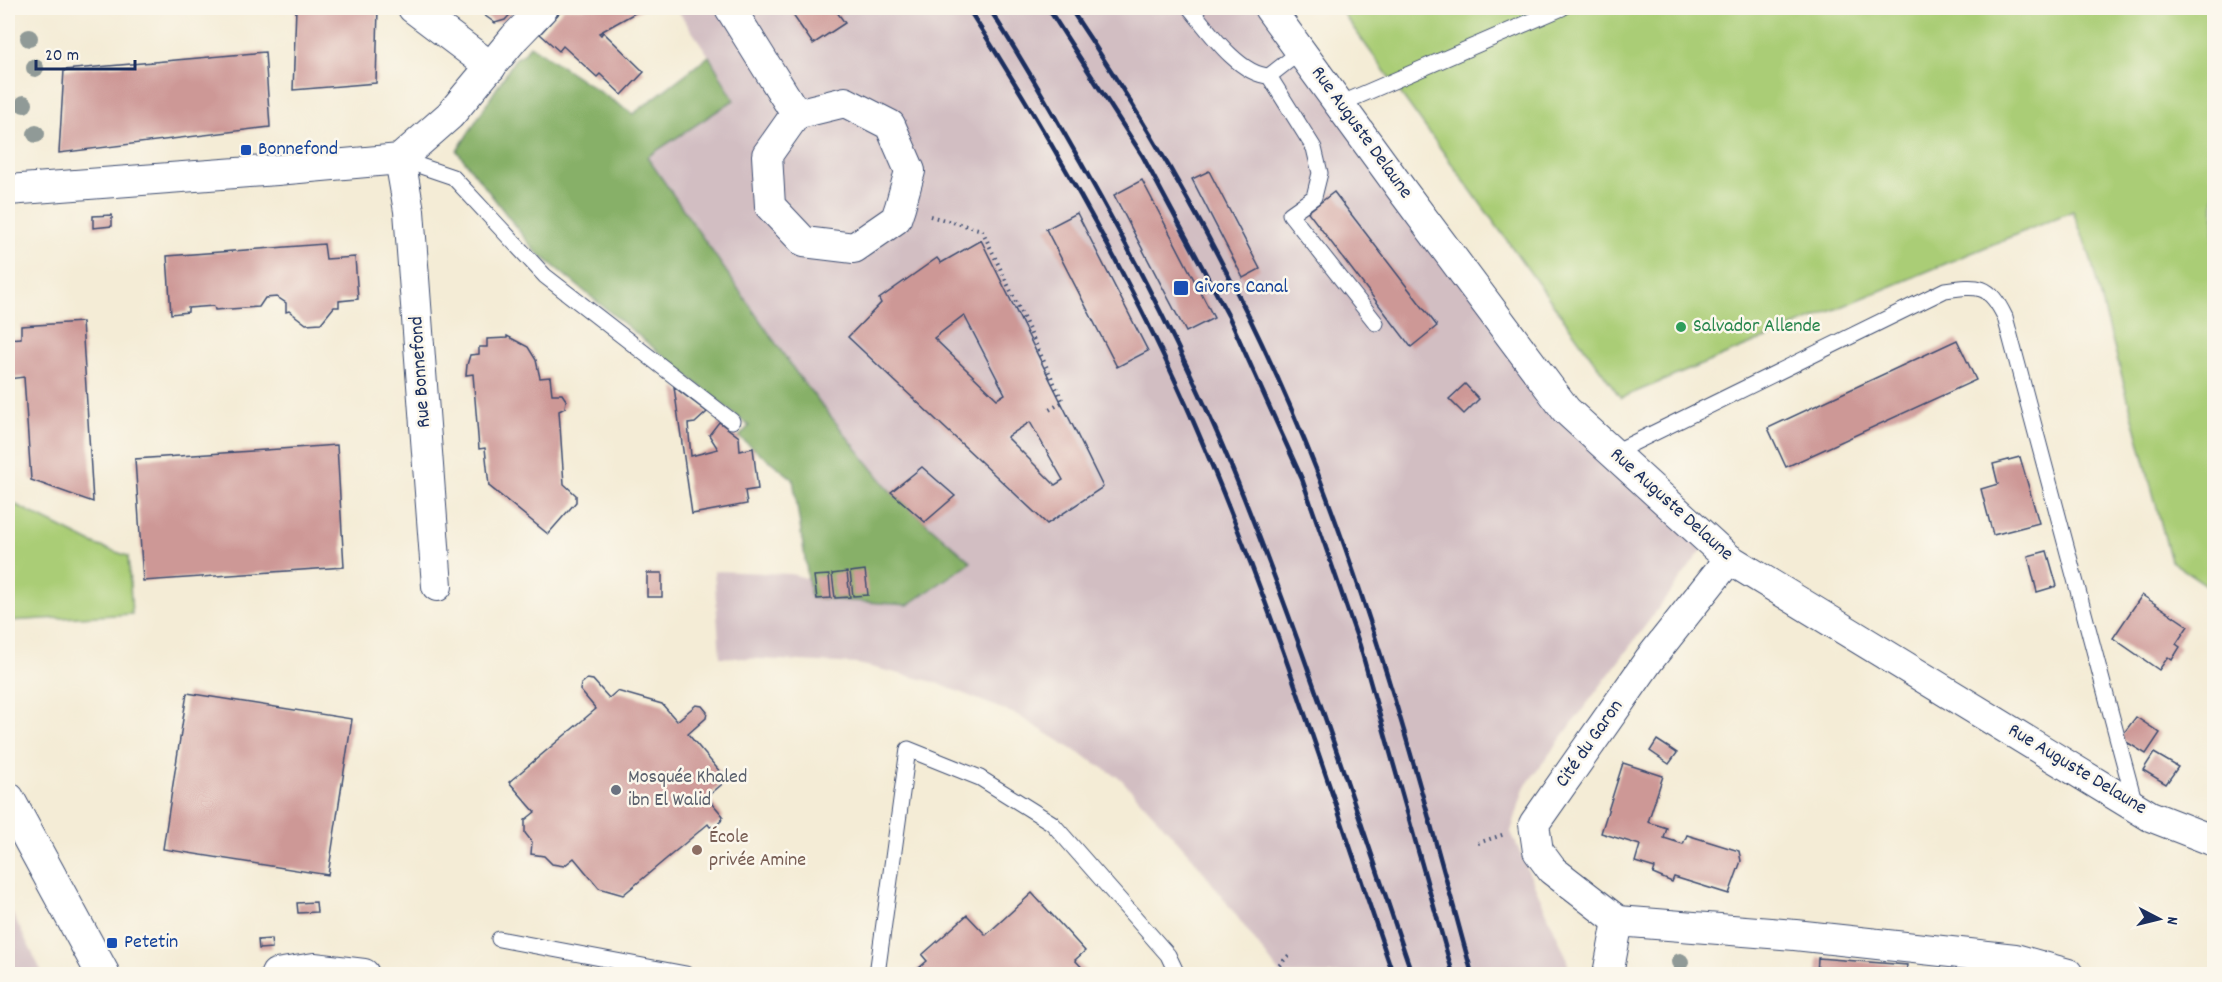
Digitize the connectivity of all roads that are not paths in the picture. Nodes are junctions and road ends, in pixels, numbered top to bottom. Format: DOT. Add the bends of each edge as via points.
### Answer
graph roads {
  1 [pos="413,8"];
  2 [pos="543,8"];
  3 [pos="730,8"];
  4 [pos="1190,8"];
  5 [pos="1269,8"];
  6 [pos="1562,8"];
  7 [pos="1301,51"];
  8 [pos="491,67"];
  9 [pos="1269,76"];
  10 [pos="1340,104"];
  11 [pos="796,114"];
  12 [pos="400,159"];
  13 [pos="8,190"];
  14 [pos="1376,322"];
  15 [pos="732,421"];
  16 [pos="1613,453"];
  17 [pos="1729,559"];
  18 [pos="437,586"];
  19 [pos="8,799"];
  20 [pos="2136,807"];
  21 [pos="2214,841"];
  22 [pos="1618,921"];
  23 [pos="498,939"];
  24 [pos="103,975"];
  25 [pos="276,975"];
  26 [pos="364,975"];
  27 [pos="686,975"];
  28 [pos="877,975"];
  29 [pos="1178,975"];
  30 [pos="1608,975"];
  31 [pos="2068,975"];
  1 -- 8 [label="street"];
  2 -- 8 [label="street"];
  3 -- 11 [label="street"];
  4 -- 9 [label="lane" via="1246,69"];
  5 -- 7 [label="street, Rue Auguste Delaune"];
  6 -- 10 [label="lane"];
  7 -- 9 [label="lane"];
  7 -- 10 [label="street, Rue Auguste Delaune"];
  8 -- 12 [label="street" via="450,115"];
  9 -- 14 [label="lane" via="1314,148 1320,173 1314,197 1290,214"];
  10 -- 16 [label="street, Rue Auguste Delaune" via="1566,410"];
  11 -- 11 [label="street" via="766,155 770,206 804,242 854,248 896,219 910,171 890,125 845,102"];
  12 -- 13 [label="street"];
  12 -- 15 [label="lane" via="453,177 545,276"];
  12 -- 18 [label="street, Rue Bonnefond" via="409,211"];
  16 -- 17 [label="street, Rue Auguste Delaune"];
  16 -- 20 [label="lane" via="1945,290 1968,286 1988,291 2005,317"];
  17 -- 20 [label="street, Rue Auguste Delaune"];
  17 -- 22 [label="street, Cité du Garon" via="1649,660 1534,824 1538,850 1552,870"];
  19 -- 24 [label="street"];
  20 -- 21 [label="street, Rue Auguste Delaune"];
  22 -- 30 [label="street"];
  22 -- 31 [label="street" via="2015,959"];
  23 -- 27 [label="lane"];
  25 -- 26 [label="street" via="314,968"];
  28 -- 29 [label="lane" via="908,749 980,778 1052,823 1168,955"];
}
